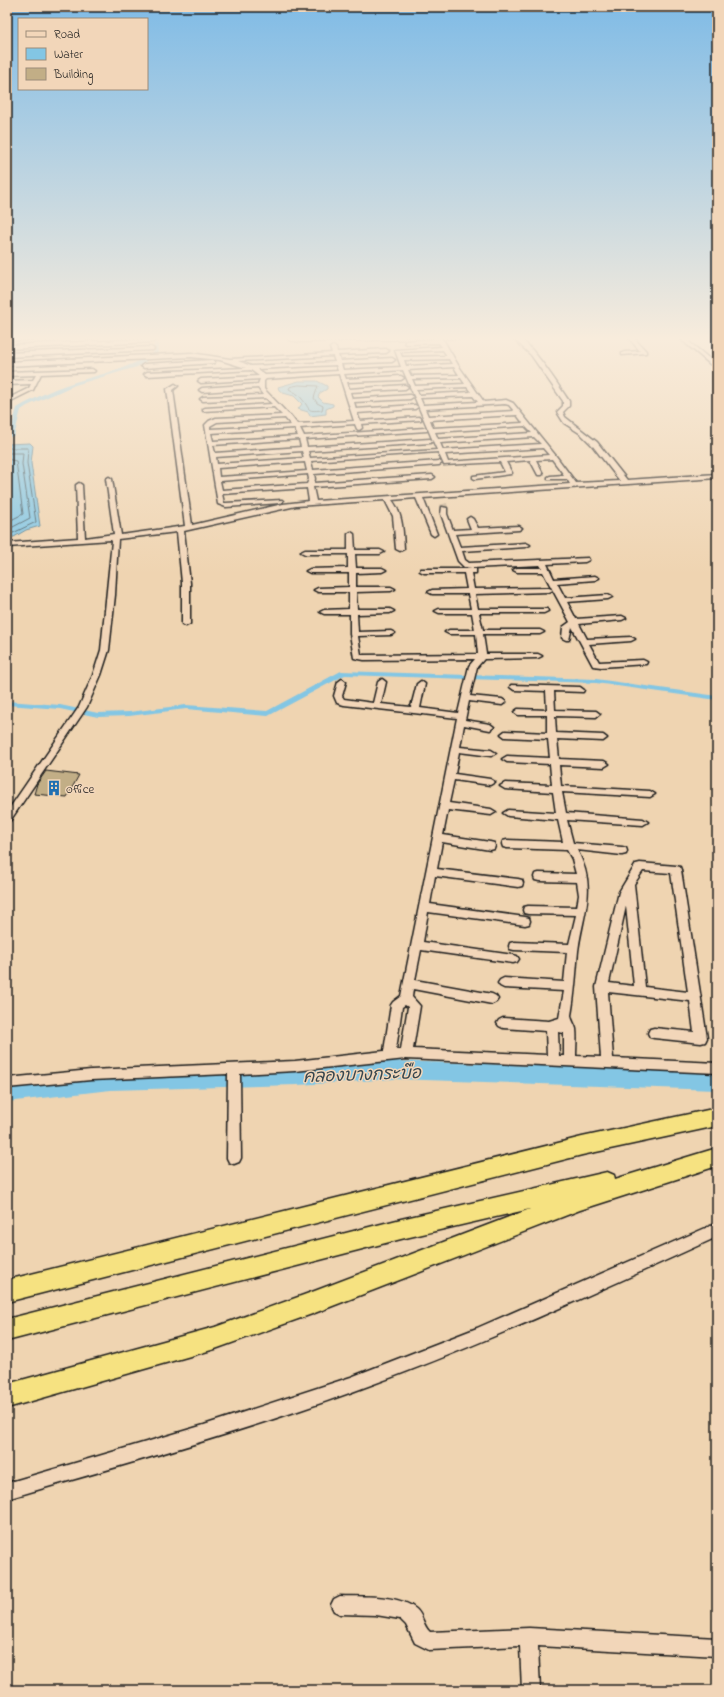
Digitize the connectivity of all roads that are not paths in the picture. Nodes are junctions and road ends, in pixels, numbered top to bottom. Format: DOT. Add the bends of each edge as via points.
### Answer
graph roads {
  1 [pos="174,415"];
  2 [pos="355,415"];
  3 [pos="476,415"];
  4 [pos="520,415"];
  5 [pos="561,415"];
  6 [pos="288,416"];
  7 [pos="422,418"];
  8 [pos="357,422"];
  9 [pos="527,424"];
  10 [pos="296,426"];
  11 [pos="428,430"];
  12 [pos="208,431"];
  13 [pos="361,434"];
  14 [pos="535,435"];
  15 [pos="301,438"];
  16 [pos="433,441"];
  17 [pos="211,443"];
  18 [pos="365,445"];
  19 [pos="544,446"];
  20 [pos="304,449"];
  21 [pos="438,452"];
  22 [pos="213,455"];
  23 [pos="368,456"];
  24 [pos="554,458"];
  25 [pos="532,459"];
  26 [pos="307,460"];
  27 [pos="502,461"];
  28 [pos="440,463"];
  29 [pos="215,466"];
  30 [pos="372,468"];
  31 [pos="540,474"];
  32 [pos="717,476"];
  33 [pos="432,477"];
  34 [pos="475,477"];
  35 [pos="568,477"];
  36 [pos="550,478"];
  37 [pos="109,479"];
  38 [pos="217,479"];
  39 [pos="311,479"];
  40 [pos="624,482"];
  41 [pos="378,484"];
  42 [pos="79,485"];
  43 [pos="574,485"];
  44 [pos="218,492"];
  45 [pos="321,493"];
  46 [pos="437,494"];
  47 [pos="419,496"];
  48 [pos="332,498"];
  49 [pos="388,499"];
  50 [pos="300,500"];
  51 [pos="313,503"];
  52 [pos="236,504"];
  53 [pos="219,511"];
  54 [pos="189,528"];
  55 [pos="519,528"];
  56 [pos="180,529"];
  57 [pos="450,529"];
  58 [pos="351,534"];
  59 [pos="434,534"];
  60 [pos="116,536"];
  61 [pos="82,539"];
  62 [pos="7,545"];
  63 [pos="526,545"];
  64 [pos="400,549"];
  65 [pos="458,549"];
  66 [pos="305,552"];
  67 [pos="352,552"];
  68 [pos="380,552"];
  69 [pos="585,560"];
  70 [pos="542,566"];
  71 [pos="352,570"];
  72 [pos="382,570"];
  73 [pos="310,571"];
  74 [pos="424,571"];
  75 [pos="467,571"];
  76 [pos="594,578"];
  77 [pos="552,581"];
  78 [pos="391,589"];
  79 [pos="318,590"];
  80 [pos="353,590"];
  81 [pos="549,590"];
  82 [pos="471,591"];
  83 [pos="432,592"];
  84 [pos="608,597"];
  85 [pos="562,600"];
  86 [pos="353,611"];
  87 [pos="390,611"];
  88 [pos="439,611"];
  89 [pos="475,611"];
  90 [pos="544,611"];
  91 [pos="324,612"];
  92 [pos="622,618"];
  93 [pos="574,622"];
  94 [pos="186,624"];
  95 [pos="449,632"];
  96 [pos="479,632"];
  97 [pos="540,632"];
  98 [pos="391,633"];
  99 [pos="354,634"];
  100 [pos="566,638"];
  101 [pos="631,639"];
  102 [pos="584,642"];
  103 [pos="456,656"];
  104 [pos="482,656"];
  105 [pos="538,656"];
  106 [pos="643,662"];
  107 [pos="471,671"];
  108 [pos="342,682"];
  109 [pos="382,682"];
  110 [pos="421,684"];
  111 [pos="514,687"];
  112 [pos="550,689"];
  113 [pos="580,690"];
  114 [pos="465,698"];
  115 [pos="502,702"];
  116 [pos="376,706"];
  117 [pos="415,710"];
  118 [pos="518,712"];
  119 [pos="551,713"];
  120 [pos="596,714"];
  121 [pos="461,719"];
  122 [pos="490,727"];
  123 [pos="505,734"];
  124 [pos="552,736"];
  125 [pos="603,738"];
  126 [pos="455,749"];
  127 [pos="491,753"];
  128 [pos="507,760"];
  129 [pos="555,760"];
  130 [pos="604,764"];
  131 [pos="450,776"];
  132 [pos="490,782"];
  133 [pos="505,786"];
  134 [pos="557,788"];
  135 [pos="650,794"];
  136 [pos="444,806"];
  137 [pos="490,812"];
  138 [pos="508,813"];
  139 [pos="562,816"];
  140 [pos="7,819"];
  141 [pos="643,822"];
  142 [pos="438,838"];
  143 [pos="507,844"];
  144 [pos="490,846"];
  145 [pos="570,846"];
  146 [pos="622,851"];
  147 [pos="431,872"];
  148 [pos="539,877"];
  149 [pos="582,878"];
  150 [pos="629,882"];
  151 [pos="518,883"];
  152 [pos="424,907"];
  153 [pos="528,910"];
  154 [pos="582,911"];
  155 [pos="525,921"];
  156 [pos="416,945"];
  157 [pos="514,946"];
  158 [pos="573,948"];
  159 [pos="513,959"];
  160 [pos="409,984"];
  161 [pos="504,984"];
  162 [pos="569,987"];
  163 [pos="602,987"];
  164 [pos="640,991"];
  165 [pos="695,997"];
  166 [pos="406,998"];
  167 [pos="492,999"];
  168 [pos="568,1022"];
  169 [pos="503,1023"];
  170 [pos="552,1026"];
  171 [pos="654,1033"];
  172 [pos="406,1054"];
  173 [pos="389,1055"];
  174 [pos="553,1060"];
  175 [pos="570,1061"];
  176 [pos="607,1062"];
  177 [pos="717,1068"];
  178 [pos="234,1070"];
  179 [pos="7,1083"];
  180 [pos="717,1117"];
  181 [pos="234,1158"];
  182 [pos="710,1159"];
  183 [pos="717,1230"];
  184 [pos="7,1291"];
  185 [pos="7,1330"];
  186 [pos="7,1396"];
  187 [pos="7,1491"];
  188 [pos="340,1605"];
  189 [pos="529,1637"];
  190 [pos="717,1647"];
  191 [pos="531,1690"];
  1 -- 54 [label="street"];
  2 -- 8 [label="street"];
  3 -- 7 [label="street"];
  4 -- 9 [label="street"];
  5 -- 40 [label="street" via="585,435"];
  6 -- 10 [label="street"];
  6 -- 12 [label="street" via="216,420 208,424"];
  7 -- 8 [label="street"];
  7 -- 11 [label="street"];
  8 -- 10 [label="street"];
  8 -- 13 [label="street"];
  9 -- 11 [label="street"];
  9 -- 14 [label="street"];
  10 -- 12 [label="street"];
  10 -- 15 [label="street"];
  11 -- 13 [label="street"];
  11 -- 16 [label="street"];
  12 -- 17 [label="street"];
  13 -- 15 [label="street"];
  13 -- 18 [label="street"];
  14 -- 16 [label="street"];
  14 -- 19 [label="street"];
  15 -- 17 [label="street"];
  15 -- 20 [label="street"];
  16 -- 18 [label="street"];
  16 -- 21 [label="street"];
  17 -- 22 [label="street"];
  18 -- 20 [label="street"];
  18 -- 23 [label="street"];
  19 -- 21 [label="street"];
  19 -- 24 [label="street"];
  20 -- 22 [label="street"];
  20 -- 26 [label="street"];
  21 -- 23 [label="street"];
  21 -- 27 [label="street" via="446,464"];
  22 -- 29 [label="street"];
  23 -- 26 [label="street"];
  23 -- 30 [label="street"];
  24 -- 25 [label="street"];
  24 -- 35 [label="street"];
  25 -- 27 [label="street"];
  25 -- 31 [label="street"];
  26 -- 29 [label="street"];
  26 -- 39 [label="street"];
  27 -- 34 [label="street" via="509,473"];
  28 -- 30 [label="street"];
  29 -- 38 [label="street"];
  30 -- 39 [label="street"];
  30 -- 41 [label="street"];
  32 -- 40 [label="street"];
  33 -- 41 [label="street"];
  35 -- 36 [label="street"];
  35 -- 43 [label="street"];
  37 -- 60 [label="street"];
  38 -- 39 [label="street"];
  38 -- 44 [label="street"];
  39 -- 44 [label="street"];
  39 -- 45 [label="street"];
  39 -- 51 [label="street"];
  40 -- 43 [label="street"];
  41 -- 45 [label="street"];
  42 -- 61 [label="street"];
  43 -- 46 [label="street"];
  44 -- 52 [label="street" via="220,504"];
  45 -- 49 [label="street"];
  45 -- 51 [label="street"];
  46 -- 47 [label="street"];
  46 -- 48 [label="street"];
  46 -- 57 [label="street"];
  47 -- 49 [label="street"];
  47 -- 59 [label="street"];
  49 -- 64 [label="street" via="395,509"];
  50 -- 52 [label="street"];
  51 -- 54 [label="street" via="283,506"];
  52 -- 53 [label="street"];
  54 -- 56 [label="street"];
  55 -- 57 [label="street" via="472,524"];
  56 -- 60 [label="street"];
  56 -- 94 [label="street" via="186,583"];
  57 -- 65 [label="street"];
  58 -- 67 [label="street"];
  60 -- 61 [label="street"];
  60 -- 140 [label="street" via="105,650 97,675 83,707"];
  61 -- 62 [label="street"];
  63 -- 65 [label="street"];
  65 -- 70 [label="street" via="462,562 467,565"];
  66 -- 67 [label="street"];
  67 -- 68 [label="street"];
  67 -- 71 [label="street"];
  69 -- 70 [label="street"];
  70 -- 75 [label="street"];
  70 -- 77 [label="street"];
  71 -- 72 [label="street"];
  71 -- 73 [label="street"];
  71 -- 80 [label="street"];
  74 -- 75 [label="street"];
  75 -- 82 [label="street"];
  76 -- 77 [label="street"];
  77 -- 85 [label="street"];
  78 -- 80 [label="street"];
  79 -- 80 [label="street"];
  80 -- 86 [label="street"];
  81 -- 82 [label="street"];
  82 -- 83 [label="street"];
  82 -- 89 [label="street"];
  84 -- 85 [label="street"];
  85 -- 93 [label="street"];
  86 -- 87 [label="street"];
  86 -- 91 [label="street"];
  86 -- 99 [label="street"];
  88 -- 89 [label="street"];
  89 -- 90 [label="street"];
  89 -- 96 [label="street"];
  92 -- 93 [label="street"];
  93 -- 100 [label="street" via="567,627"];
  93 -- 102 [label="street"];
  95 -- 96 [label="street"];
  96 -- 97 [label="street"];
  96 -- 104 [label="street"];
  98 -- 99 [label="street"];
  99 -- 103 [label="street" via="356,654 360,658"];
  101 -- 102 [label="street"];
  102 -- 106 [label="street" via="598,665"];
  103 -- 104 [label="street"];
  103 -- 107 [label="street" via="463,659"];
  104 -- 105 [label="street"];
  104 -- 107 [label="street"];
  107 -- 114 [label="street"];
  108 -- 116 [label="street" via="338,696 340,700"];
  109 -- 116 [label="street"];
  110 -- 117 [label="street"];
  111 -- 112 [label="street"];
  112 -- 113 [label="street"];
  112 -- 119 [label="street"];
  114 -- 115 [label="street"];
  114 -- 121 [label="street"];
  116 -- 117 [label="street"];
  117 -- 121 [label="street"];
  118 -- 119 [label="street"];
  119 -- 120 [label="street"];
  119 -- 124 [label="street"];
  121 -- 122 [label="street"];
  121 -- 126 [label="street"];
  123 -- 124 [label="street"];
  124 -- 125 [label="street"];
  124 -- 129 [label="street"];
  126 -- 127 [label="street"];
  126 -- 131 [label="street"];
  128 -- 129 [label="street"];
  129 -- 130 [label="street"];
  129 -- 134 [label="street"];
  131 -- 132 [label="street"];
  131 -- 136 [label="street"];
  133 -- 134 [label="street"];
  134 -- 135 [label="street"];
  134 -- 139 [label="street"];
  136 -- 137 [label="street"];
  136 -- 142 [label="street"];
  138 -- 139 [label="street"];
  139 -- 141 [label="street"];
  139 -- 145 [label="street"];
  142 -- 144 [label="street"];
  142 -- 147 [label="street"];
  143 -- 145 [label="street"];
  145 -- 146 [label="street"];
  145 -- 149 [label="street"];
  147 -- 151 [label="street"];
  147 -- 152 [label="street"];
  148 -- 149 [label="street"];
  149 -- 154 [label="street"];
  150 -- 163 [label="street" via="624,892"];
  150 -- 164 [label="street"];
  150 -- 165 [label="street" via="640,867 676,870"];
  152 -- 155 [label="street"];
  152 -- 156 [label="street"];
  153 -- 154 [label="street"];
  154 -- 158 [label="street"];
  156 -- 159 [label="street"];
  156 -- 160 [label="street"];
  157 -- 158 [label="street"];
  158 -- 162 [label="street"];
  160 -- 166 [label="street"];
  160 -- 167 [label="street"];
  161 -- 162 [label="street"];
  162 -- 168 [label="street"];
  163 -- 164 [label="street"];
  163 -- 176 [label="street"];
  164 -- 165 [label="street"];
  165 -- 171 [label="street" via="701,1038"];
  166 -- 172 [label="street" via="414,1006"];
  166 -- 173 [label="street" via="397,1005"];
  168 -- 170 [label="street"];
  168 -- 175 [label="street"];
  169 -- 170 [label="street"];
  170 -- 174 [label="street"];
  172 -- 173 [label="street"];
  172 -- 174 [label="street"];
  173 -- 178 [label="street"];
  174 -- 175 [label="street"];
  175 -- 176 [label="street"];
  176 -- 177 [label="street"];
  178 -- 179 [label="street" via="91,1075"];
  178 -- 181 [label="street"];
  180 -- 184 [label="highway" via="582,1146"];
  182 -- 185 [label="highway" via="393,1230"];
  182 -- 186 [label="highway" via="573,1202 223,1336"];
  183 -- 187 [label="street" via="398,1368 265,1414"];
  188 -- 189 [label="street" via="387,1607 404,1612 409,1615 419,1635 429,1641"];
  189 -- 190 [label="street"];
  189 -- 191 [label="street"];
}
